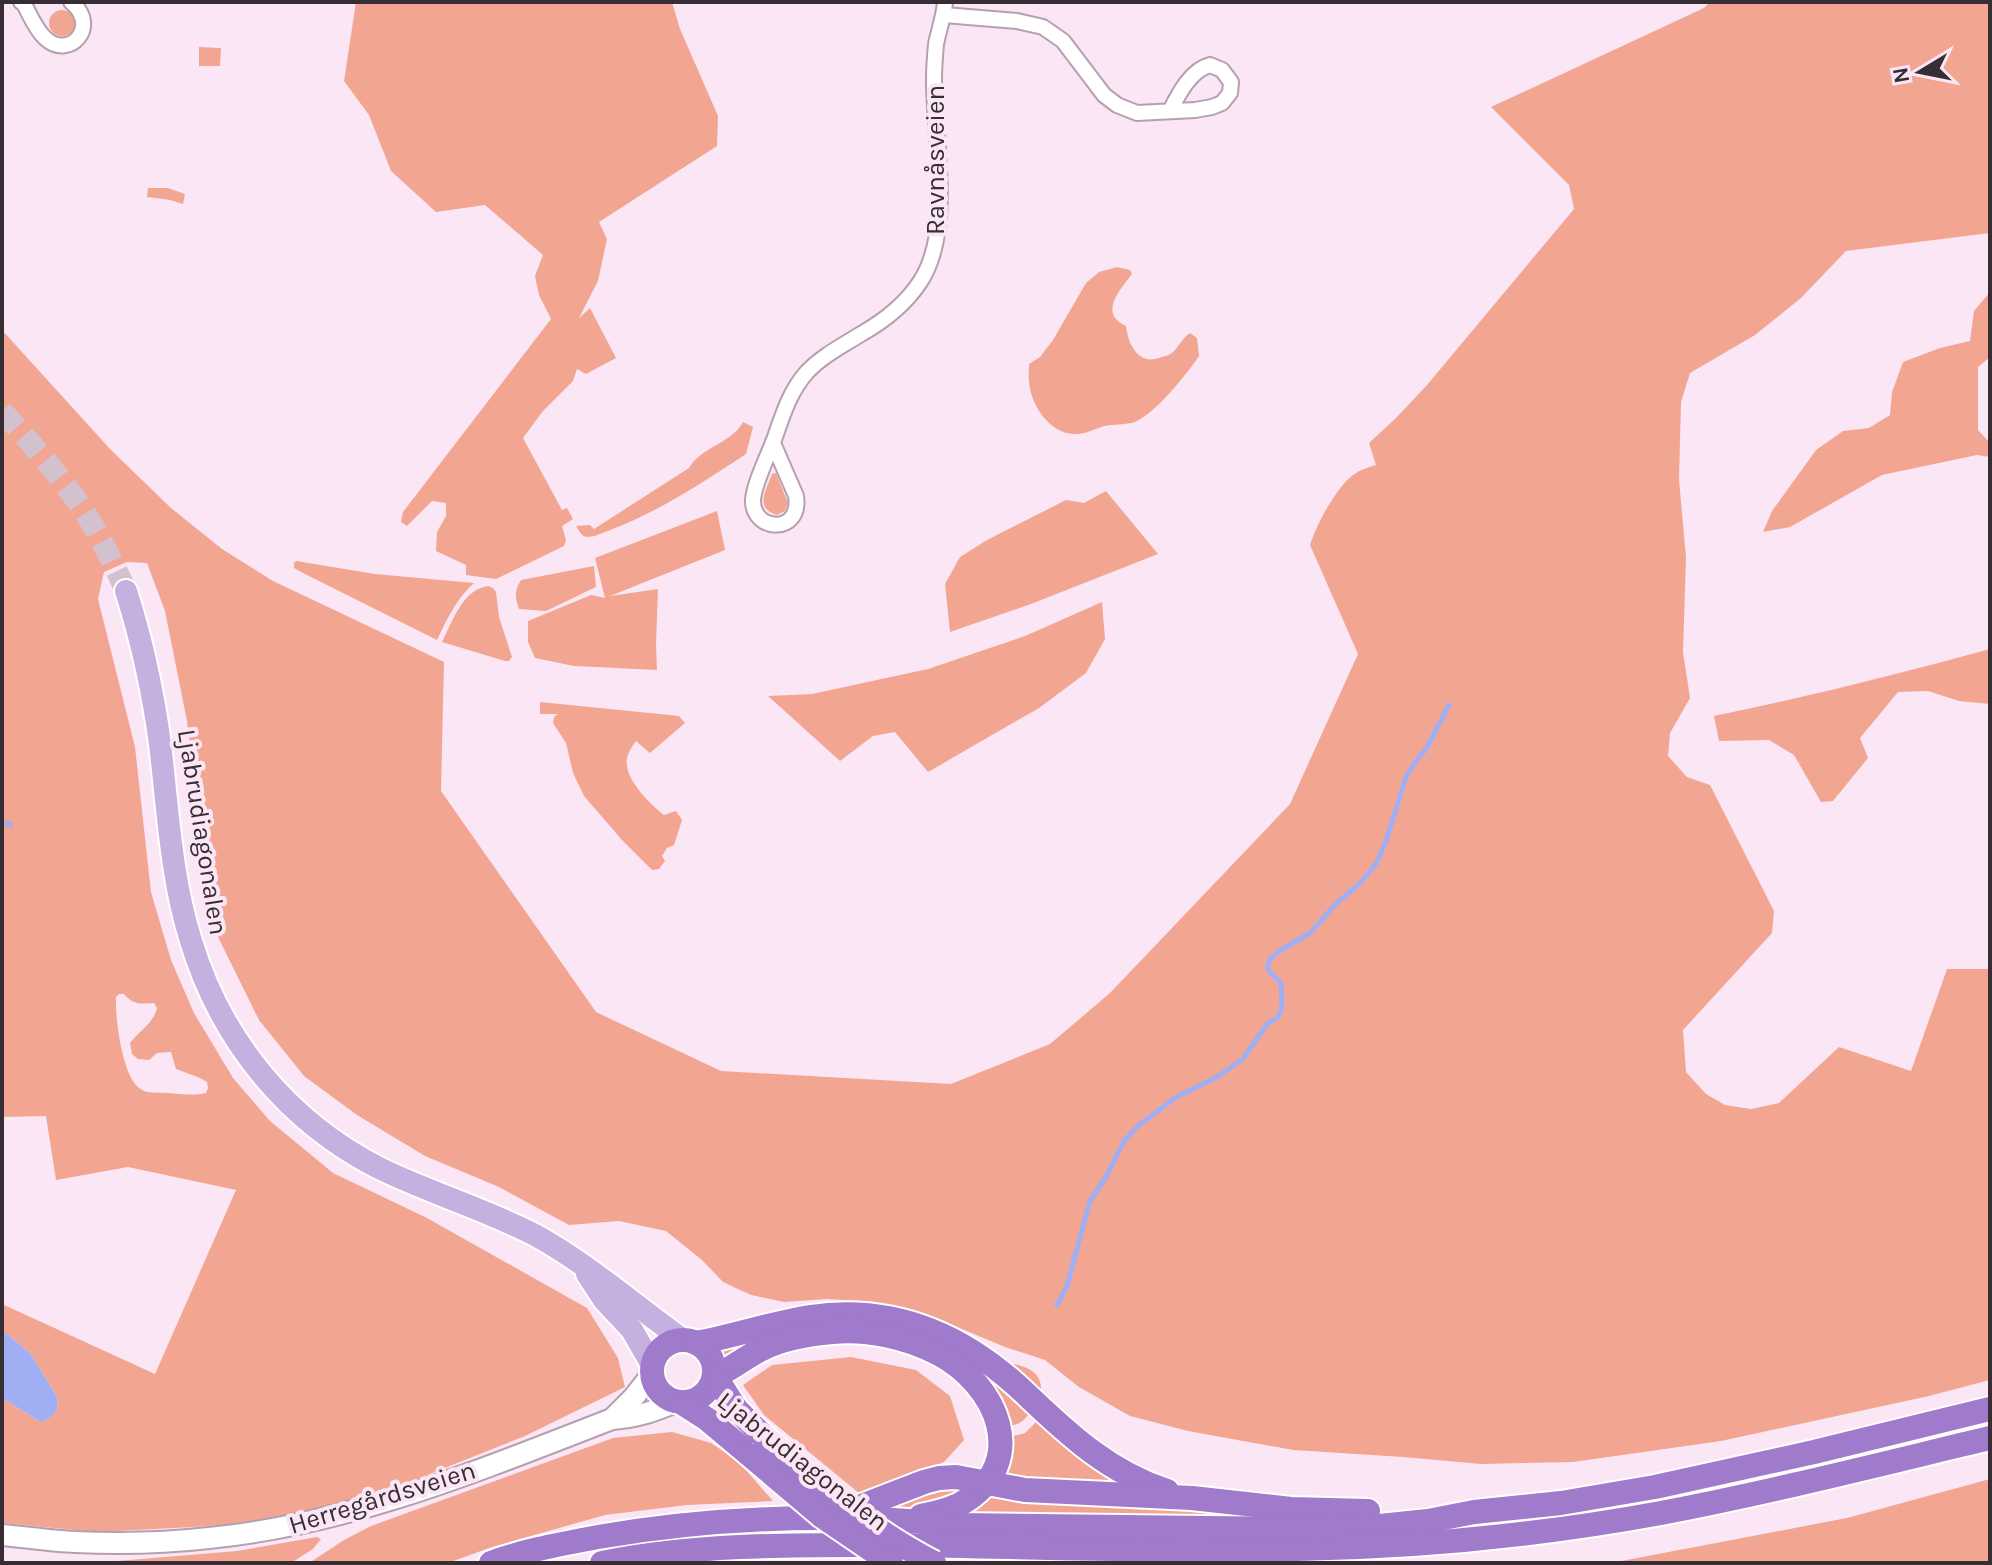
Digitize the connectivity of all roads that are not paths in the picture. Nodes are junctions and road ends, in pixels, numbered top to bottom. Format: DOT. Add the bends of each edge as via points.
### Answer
graph roads {
  1 [pos="71,2"];
  2 [pos="28,3"];
  3 [pos="944,9"];
  4 [pos="1170,111"];
  5 [pos="773,443"];
  6 [pos="126,591"];
  7 [pos="582,1266"];
  8 [pos="690,1341"];
  9 [pos="652,1370"];
  10 [pos="715,1376"];
  11 [pos="679,1403"];
  12 [pos="1990,1409"];
  13 [pos="612,1419"];
  14 [pos="1990,1438"];
  15 [pos="755,1444"];
  16 [pos="986,1482"];
  17 [pos="1192,1498"];
  18 [pos="1474,1512"];
  19 [pos="831,1519"];
  20 [pos="908,1520"];
  21 [pos="2,1535"];
  22 [pos="1378,1546"];
  23 [pos="491,1563"];
  24 [pos="602,1563"];
  25 [pos="891,1563"];
  26 [pos="934,1563"];
  27 [pos="1343,1563"];
  1 -- 2 [label="street" via="82,15 83,30 73,42 59,45 41,34"];
  3 -- 4 [label="street" via="1043,27 1063,41 1110,101 1137,113"];
  3 -- 5 [label="street, Ravnåsveien" via="936,44 939,207 930,261 899,308 806,373"];
  5 -- 5 [label="street, Ravnåsveien" via="753,501 762,521 775,525 792,518 797,505"];
  6 -- 7 [label="main road, Ljabrudiagonalen" via="145,655 181,903 200,969 236,1041 296,1112 322,1132 378,1167 513,1225"];
  7 -- 8 [label="main road, Ljabrudiagonalen"];
  7 -- 9 [label="main road, Ljabrudiagonalen" via="632,1330"];
  8 -- 9 [label="highway" via="663,1347"];
  8 -- 10 [label="highway" via="705,1348"];
  8 -- 17 [label="highway" via="834,1314 918,1325 969,1348 1106,1463"];
  9 -- 11 [label="highway" via="657,1389"];
  9 -- 13 [label="street, Herregårdsveien"];
  10 -- 11 [label="highway" via="700,1399"];
  10 -- 15 [label="highway, Ljabrudiagonalen"];
  10 -- 16 [label="highway" via="763,1348 798,1337 859,1332 917,1344 960,1368 992,1405 1000,1431 999,1455"];
  11 -- 13 [label="street, Herregårdsveien"];
  11 -- 15 [label="highway, Ljabrudiagonalen"];
  12 -- 18 [label="highway" via="1655,1487"];
  13 -- 21 [label="street, Herregårdsveien" via="405,1496 289,1527 135,1543"];
  14 -- 22 [label="highway" via="1661,1513 1520,1535"];
  15 -- 25 [label="highway, Ljabrudiagonalen, bridge" via="822,1516"];
  15 -- 26 [label="highway, Ljabrudiagonalen, bridge"];
  16 -- 17 [label="highway" via="1025,1490"];
  16 -- 19 [label="highway" via="939,1478"];
  16 -- 20 [label="highway" via="955,1507"];
  17 -- 18 [label="highway" via="1291,1509"];
  18 -- 20 [label="highway" via="1370,1527 1297,1529"];
  19 -- 20 [label="highway"];
  19 -- 23 [label="highway" via="649,1530 539,1548"];
  22 -- 24 [label="highway" via="1236,1550 783,1545 691,1550"];
  22 -- 27 [label="highway"];
}
